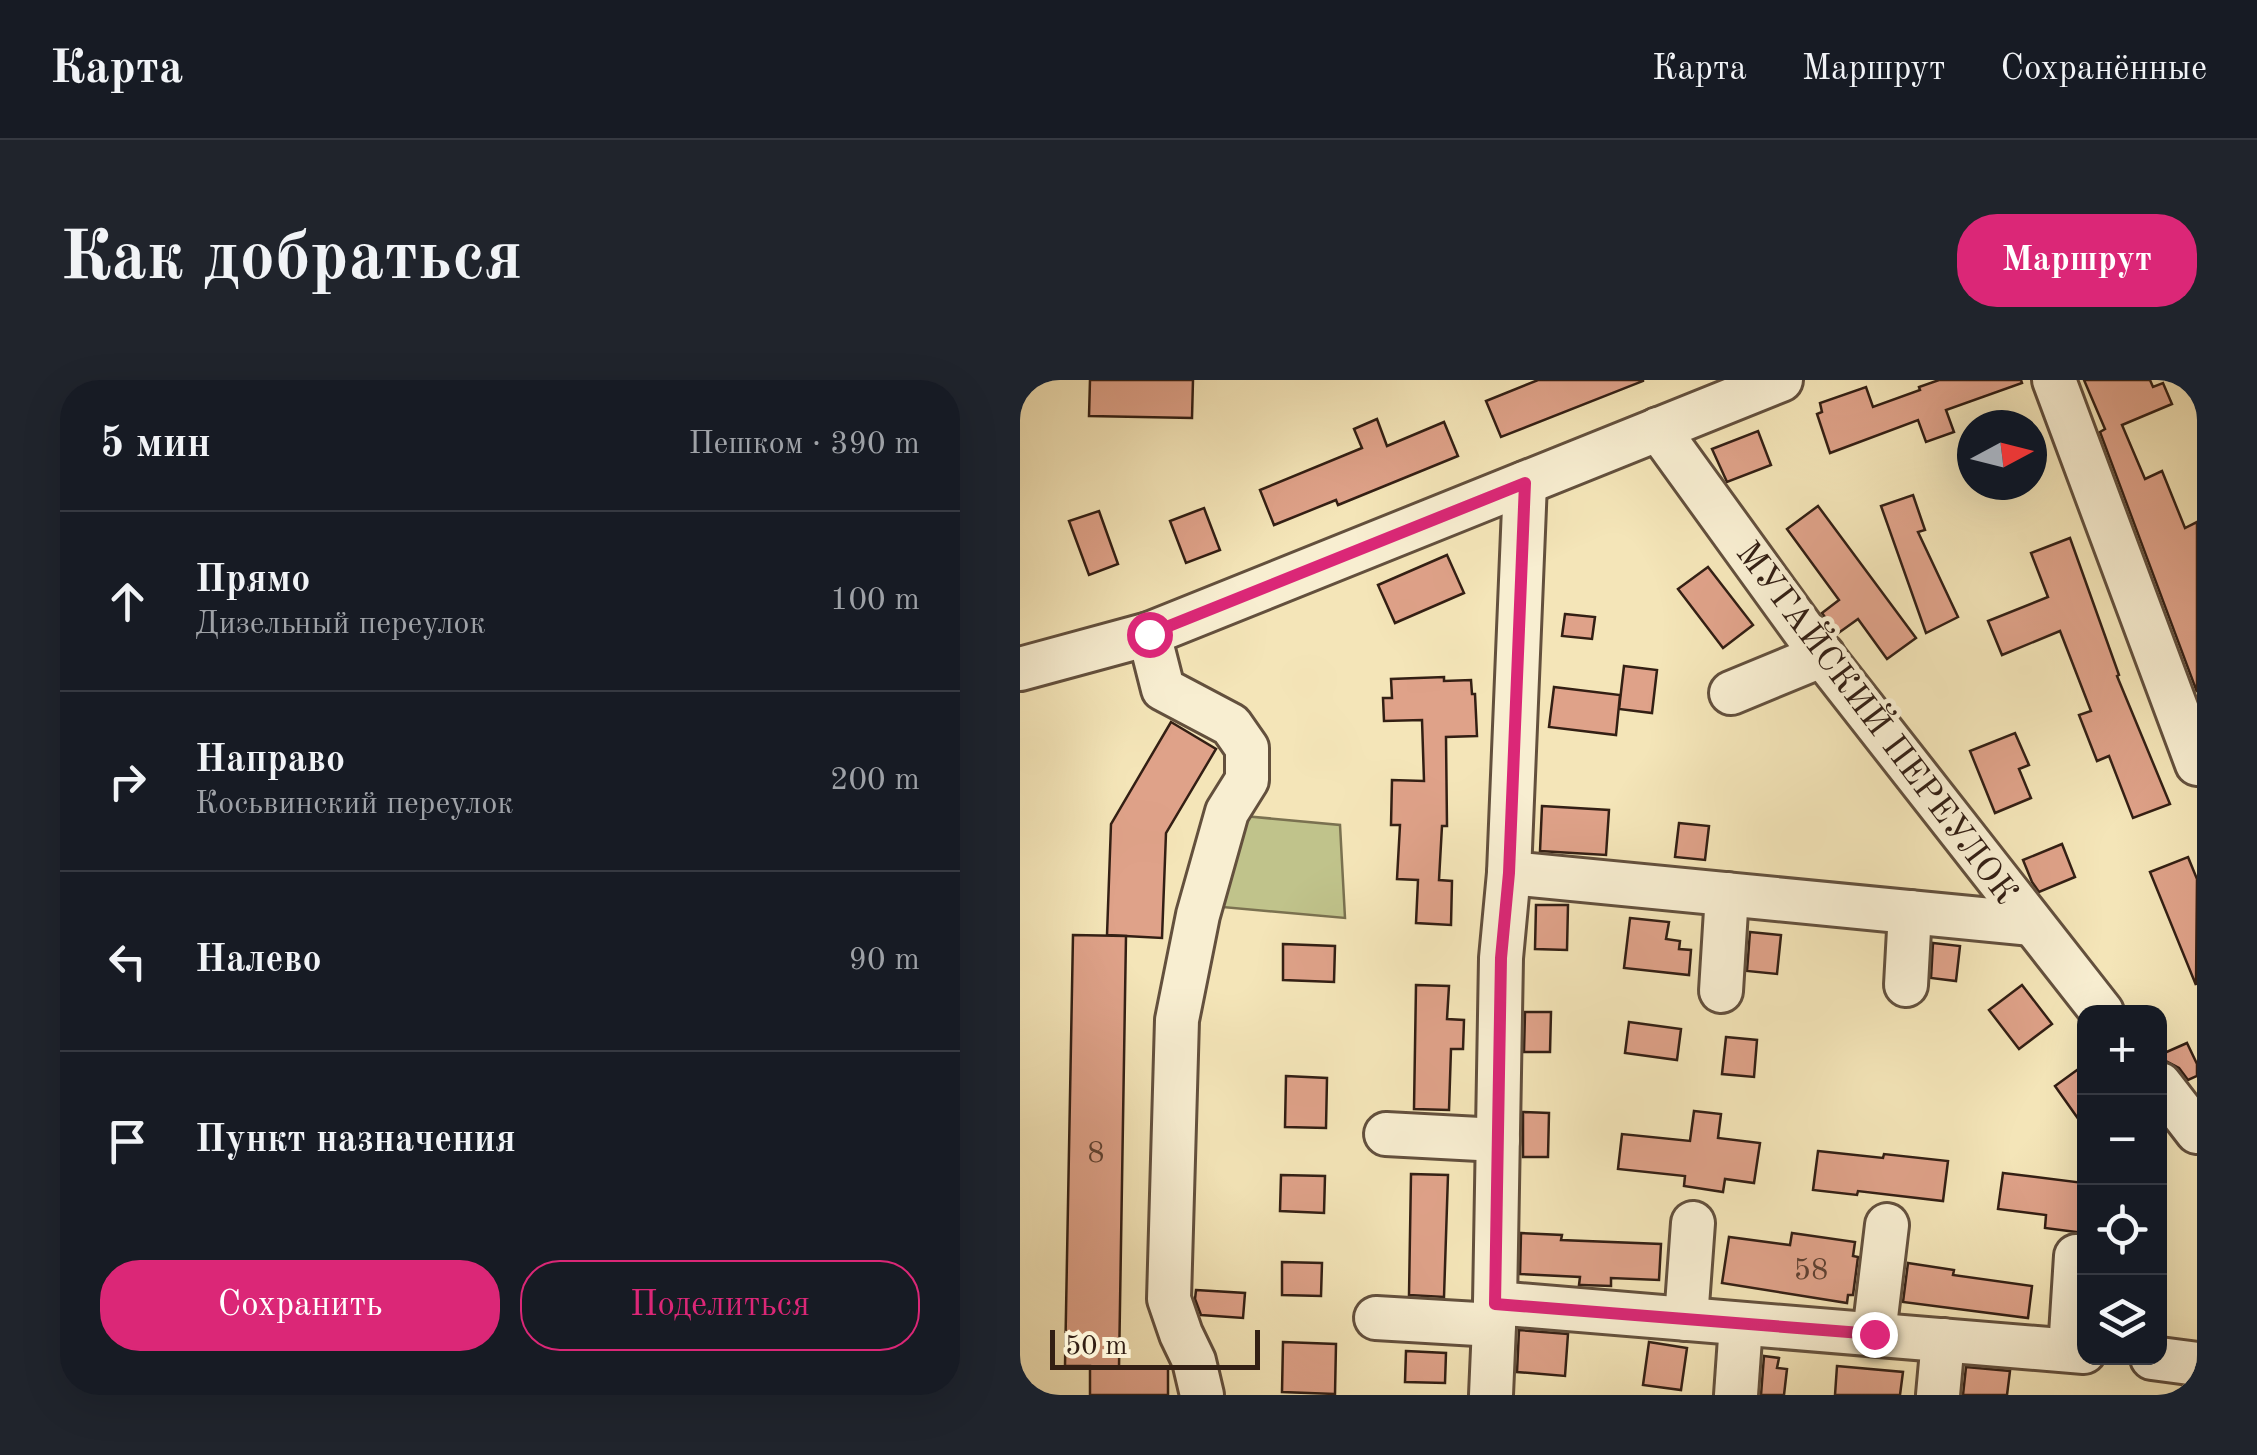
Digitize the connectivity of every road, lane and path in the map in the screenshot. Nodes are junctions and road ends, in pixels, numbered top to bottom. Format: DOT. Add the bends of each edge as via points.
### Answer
graph roads {
  1 [pos="1781,380"];
  2 [pos="2054,380"];
  3 [pos="1658,429"];
  4 [pos="1525,483"];
  5 [pos="1149,634"];
  6 [pos="1823,655"];
  7 [pos="1020,669"];
  8 [pos="1731,693"];
  9 [pos="2197,764"];
  10 [pos="1509,873"];
  11 [pos="1727,894"];
  12 [pos="1910,912"];
  13 [pos="2032,924"];
  14 [pos="1906,985"];
  15 [pos="1721,991"];
  16 [pos="2096,1005"];
  17 [pos="2167,1093"];
  18 [pos="2197,1132"];
  19 [pos="1386,1134"];
  20 [pos="1498,1140"];
  21 [pos="1693,1223"];
  22 [pos="1887,1225"];
  23 [pos="2076,1256"];
  24 [pos="1494,1314"];
  25 [pos="1376,1318"];
  26 [pos="1686,1319"];
  27 [pos="1742,1324"];
  28 [pos="1874,1334"];
  29 [pos="1943,1340"];
  30 [pos="2077,1351"];
  31 [pos="2167,1360"];
  32 [pos="2197,1364"];
  33 [pos="2142,1365"];
  34 [pos="1202,1395"];
  35 [pos="1491,1395"];
  36 [pos="1736,1395"];
  37 [pos="1938,1395"];
  38 [pos="2140,1395"];
  1 -- 3 [label="street"];
  2 -- 9 [label="street"];
  3 -- 4 [label="street"];
  3 -- 6 [label="street, МУГАЙСКИЙ ПЕРЕУЛОК"];
  4 -- 5 [label="street"];
  4 -- 10 [label="street"];
  5 -- 7 [label="street"];
  5 -- 34 [label="street" via="1164,689 1232,725 1247,748 1247,780 1227,812 1177,1020 1169,1300"];
  6 -- 8 [label="street"];
  6 -- 13 [label="street, МУГАЙСКИЙ ПЕРЕУЛОК"];
  10 -- 11 [label="street"];
  10 -- 20 [label="street"];
  11 -- 12 [label="street"];
  11 -- 15 [label="street"];
  12 -- 13 [label="street"];
  12 -- 14 [label="street"];
  13 -- 16 [label="street, МУГАЙСКИЙ ПЕРЕУЛОК"];
  17 -- 18 [label="street"];
  19 -- 20 [label="street"];
  20 -- 24 [label="street"];
  21 -- 26 [label="street"];
  22 -- 28 [label="street"];
  23 -- 30 [label="street"];
  24 -- 25 [label="street"];
  24 -- 26 [label="street"];
  24 -- 35 [label="street"];
  26 -- 27 [label="street"];
  27 -- 28 [label="street"];
  27 -- 36 [label="street"];
  28 -- 29 [label="street"];
  29 -- 30 [label="street"];
  29 -- 37 [label="street"];
  31 -- 32 [label="street"];
  33 -- 38 [label="street"];
}
